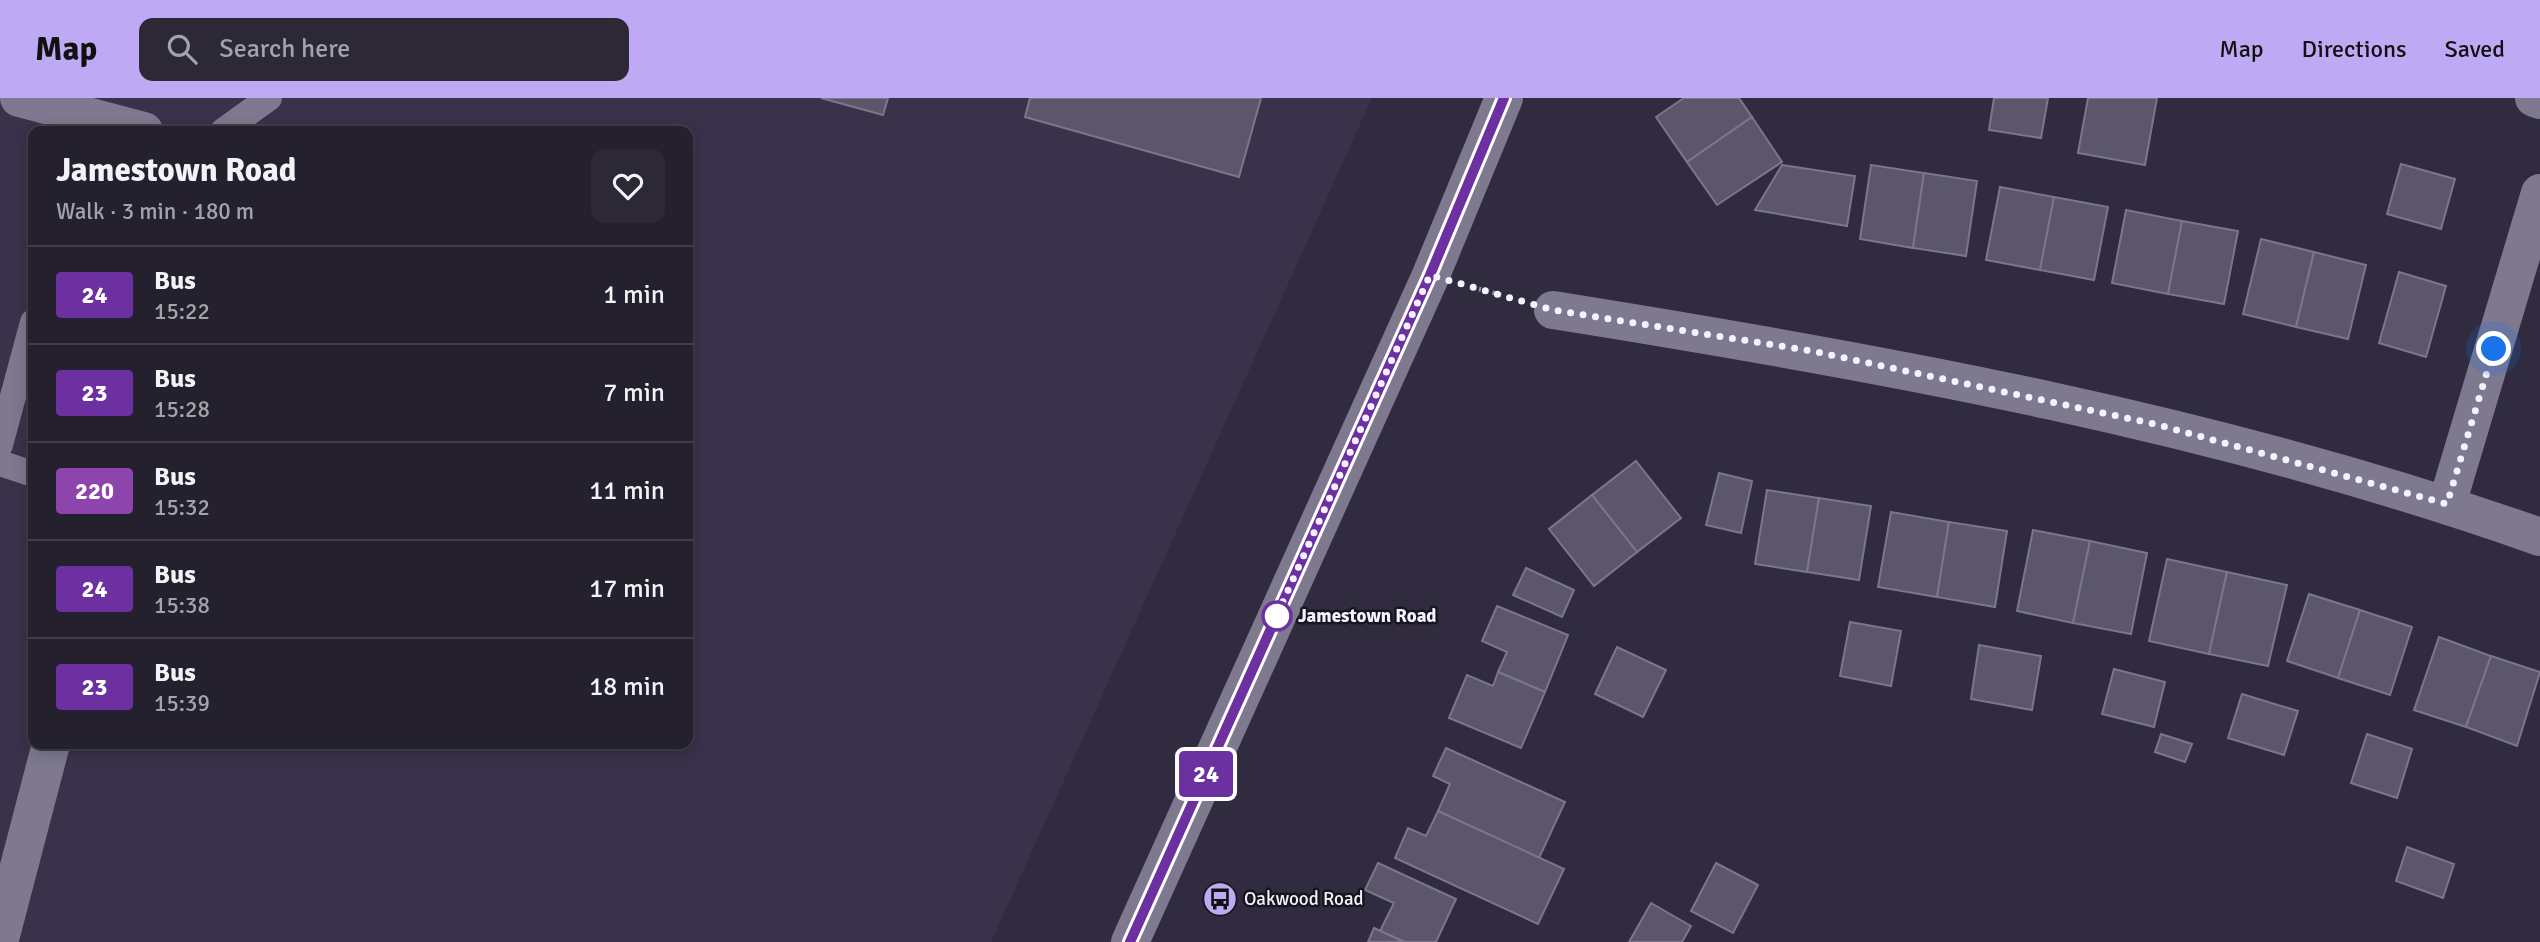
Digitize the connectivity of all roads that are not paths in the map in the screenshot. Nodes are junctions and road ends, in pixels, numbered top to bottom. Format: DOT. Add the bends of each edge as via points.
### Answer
graph roads {
  1 [pos="19,98"];
  2 [pos="270,98"];
  3 [pos="1504,98"];
  4 [pos="2534,98"];
  5 [pos="2540,100"];
  6 [pos="125,126"];
  7 [pos="230,126"];
  8 [pos="2540,193"];
  9 [pos="1553,310"];
  10 [pos="28,341"];
  11 [pos="0,445"];
  12 [pos="0,463"];
  13 [pos="28,472"];
  14 [pos="2447,504"];
  15 [pos="2540,537"];
  16 [pos="50,749"];
  17 [pos="0,939"];
  18 [pos="1130,942"];
  1 -- 6 [label="street"];
  2 -- 7 [label="lane"];
  3 -- 18 [label="street" via="1430,275"];
  4 -- 5 [label="street"];
  8 -- 14 [label="street"];
  9 -- 14 [label="street" via="1812,351 2142,421"];
  10 -- 11 [label="lane"];
  12 -- 13 [label="lane"];
  14 -- 15 [label="street"];
  16 -- 17 [label="street"];
}
